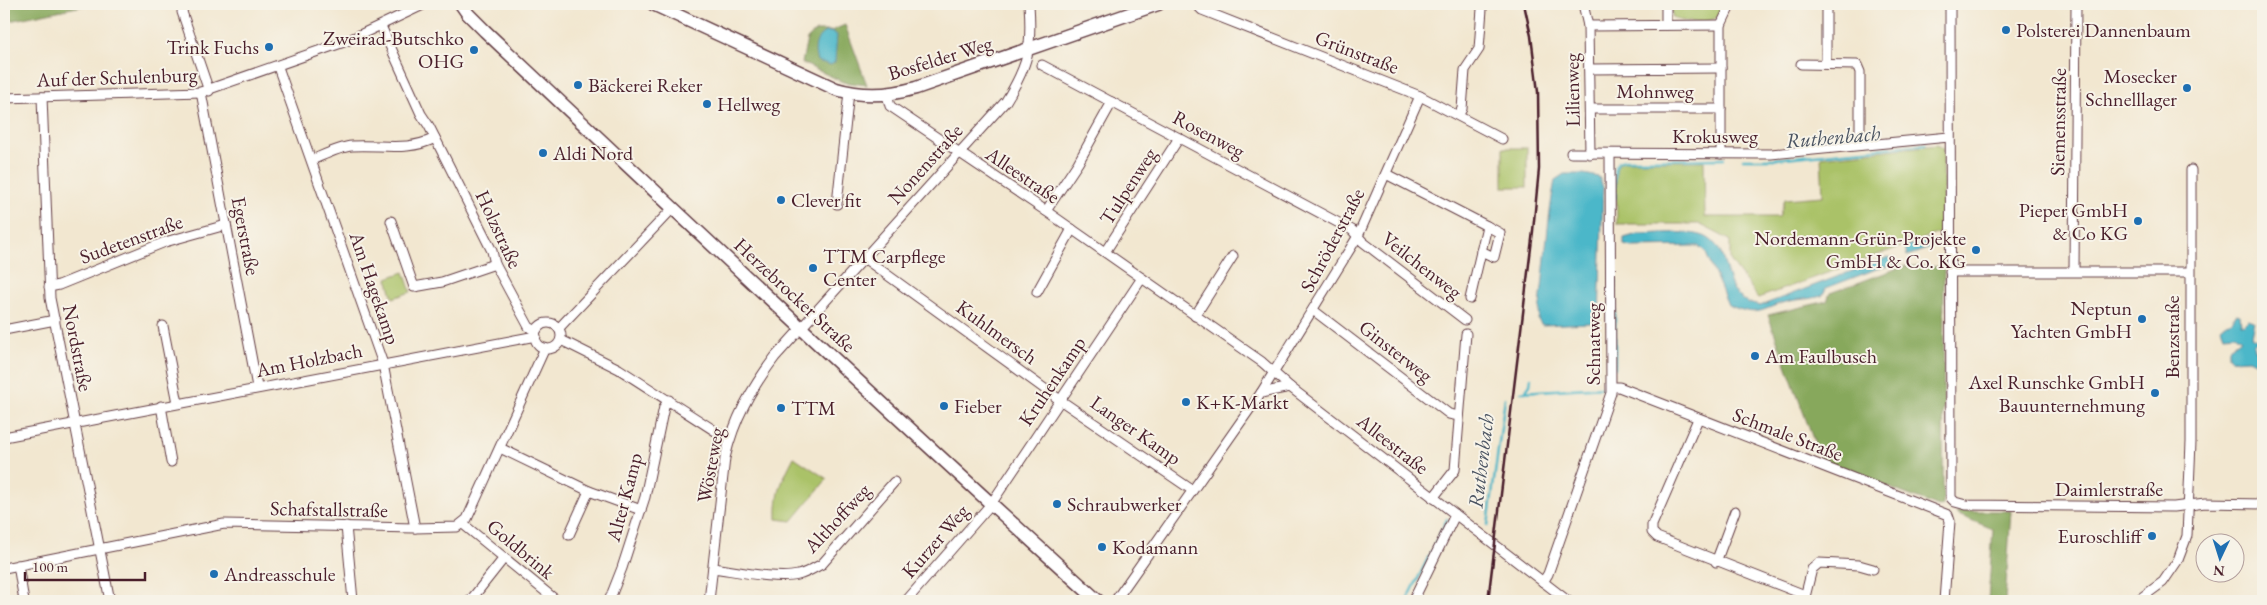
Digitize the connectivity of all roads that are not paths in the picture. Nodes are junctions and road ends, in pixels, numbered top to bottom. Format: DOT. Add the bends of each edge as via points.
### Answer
graph roads {
  1 [pos="184,4"];
  2 [pos="425,4"];
  3 [pos="451,4"];
  4 [pos="653,4"];
  5 [pos="1029,4"];
  6 [pos="1158,4"];
  7 [pos="1196,4"];
  8 [pos="1583,4"];
  9 [pos="1666,4"];
  10 [pos="1731,4"];
  11 [pos="1826,4"];
  12 [pos="1950,4"];
  13 [pos="2076,4"];
  14 [pos="464,9"];
  15 [pos="1482,9"];
  16 [pos="1721,25"];
  17 [pos="381,26"];
  18 [pos="1588,26"];
  19 [pos="1666,26"];
  20 [pos="1029,49"];
  21 [pos="1800,64"];
  22 [pos="1826,64"];
  23 [pos="1042,65"];
  24 [pos="278,66"];
  25 [pos="1590,68"];
  26 [pos="1721,68"];
  27 [pos="205,91"];
  28 [pos="849,92"];
  29 [pos="886,95"];
  30 [pos="1420,96"];
  31 [pos="42,97"];
  32 [pos="4,98"];
  33 [pos="1112,102"];
  34 [pos="1590,109"];
  35 [pos="1721,109"];
  36 [pos="1459,114"];
  37 [pos="1949,137"];
  38 [pos="435,138"];
  39 [pos="1179,138"];
  40 [pos="1502,139"];
  41 [pos="1860,145"];
  42 [pos="959,152"];
  43 [pos="1571,153"];
  44 [pos="1590,154"];
  45 [pos="1610,154"];
  46 [pos="1721,154"];
  47 [pos="312,160"];
  48 [pos="2191,170"];
  49 [pos="1386,174"];
  50 [pos="837,204"];
  51 [pos="673,208"];
  52 [pos="1046,211"];
  53 [pos="392,221"];
  54 [pos="226,225"];
  55 [pos="1487,226"];
  56 [pos="1072,229"];
  57 [pos="1358,236"];
  58 [pos="1481,251"];
  59 [pos="1105,252"];
  60 [pos="1233,256"];
  61 [pos="864,258"];
  62 [pos="495,264"];
  63 [pos="2074,271"];
  64 [pos="1950,272"];
  65 [pos="2190,272"];
  66 [pos="1142,278"];
  67 [pos="49,287"];
  68 [pos="1037,292"];
  69 [pos="1470,299"];
  70 [pos="1313,310"];
  71 [pos="1195,316"];
  72 [pos="55,320"];
  73 [pos="1465,320"];
  74 [pos="163,326"];
  75 [pos="802,327"];
  76 [pos="559,328"];
  77 [pos="4,330"];
  78 [pos="536,333"];
  79 [pos="1466,334"];
  80 [pos="560,340"];
  81 [pos="546,348"];
  82 [pos="383,364"];
  83 [pos="1273,371"];
  84 [pos="257,387"];
  85 [pos="1290,387"];
  86 [pos="1612,387"];
  87 [pos="1261,394"];
  88 [pos="669,400"];
  89 [pos="1060,400"];
  90 [pos="178,403"];
  91 [pos="161,406"];
  92 [pos="1460,416"];
  93 [pos="1698,418"];
  94 [pos="75,423"];
  95 [pos="730,436"];
  96 [pos="4,437"];
  97 [pos="500,448"];
  98 [pos="172,462"];
  99 [pos="894,482"];
  100 [pos="1192,490"];
  101 [pos="589,491"];
  102 [pos="1433,498"];
  103 [pos="991,504"];
  104 [pos="2189,504"];
  105 [pos="2263,504"];
  106 [pos="642,510"];
  107 [pos="1735,511"];
  108 [pos="1455,515"];
  109 [pos="463,524"];
  110 [pos="346,526"];
  111 [pos="414,528"];
  112 [pos="569,535"];
  113 [pos="99,549"];
  114 [pos="504,558"];
  115 [pos="1716,562"];
  116 [pos="18,565"];
  117 [pos="4,568"];
  118 [pos="713,568"];
  119 [pos="1873,570"];
  120 [pos="1543,582"];
  121 [pos="1805,598"];
  122 [pos="24,601"];
  123 [pos="110,601"];
  124 [pos="353,601"];
  125 [pos="470,601"];
  126 [pos="557,601"];
  127 [pos="609,601"];
  128 [pos="709,601"];
  129 [pos="906,601"];
  130 [pos="1098,601"];
  131 [pos="1115,601"];
  132 [pos="1413,601"];
  133 [pos="1568,601"];
  134 [pos="1944,601"];
  135 [pos="2137,601"];
  1 -- 27 [label="street, Egerstraße" via="182,12"];
  2 -- 17 [label="street, Auf der Schulenburg"];
  3 -- 14 [label="main road, Herzebrocker Straße" via="462,13"];
  4 -- 28 [label="main road, Bosfelder Weg" via="813,79"];
  5 -- 20 [label="street, Nonenstraße" via="1032,38"];
  6 -- 20 [label="main road, Bosfelder Weg"];
  7 -- 30 [label="street, Grünstraße" via="1202,10"];
  8 -- 18 [label="street, Lilienweg"];
  9 -- 19 [label="street"];
  10 -- 16 [label="street"];
  11 -- 22 [label="street"];
  12 -- 37 [label="street"];
  13 -- 63 [label="street, Siemensstraße"];
  14 -- 51 [label="main road, Herzebrocker Straße"];
  15 -- 36 [label="street" via="1479,49 1465,70"];
  16 -- 19 [label="street, Lilienweg"];
  16 -- 26 [label="street"];
  17 -- 24 [label="street, Auf der Schulenburg"];
  17 -- 38 [label="street, Holzstraße"];
  18 -- 19 [label="street, Lilienweg"];
  18 -- 25 [label="street, Lilienweg"];
  20 -- 29 [label="main road, Bosfelder Weg" via="916,88"];
  20 -- 42 [label="street, Nonenstraße" via="1025,66 1006,101"];
  21 -- 22 [label="street"];
  22 -- 41 [label="street" via="1857,65 1860,72"];
  23 -- 33 [label="street, Rosenweg"];
  24 -- 27 [label="street, Auf der Schulenburg"];
  24 -- 47 [label="street, Am Hagekamp"];
  25 -- 26 [label="street"];
  25 -- 34 [label="street, Lilienweg"];
  26 -- 35 [label="street"];
  27 -- 31 [label="street, Auf der Schulenburg"];
  27 -- 54 [label="street, Egerstraße"];
  28 -- 29 [label="main road, Bosfelder Weg"];
  28 -- 50 [label="street"];
  29 -- 42 [label="street, Alleestraße" via="890,106"];
  30 -- 36 [label="street, Grünstraße"];
  30 -- 49 [label="street, Schröderstraße"];
  31 -- 32 [label="street, Auf der Schulenburg"];
  31 -- 67 [label="street, Nordstraße"];
  33 -- 39 [label="street, Rosenweg"];
  33 -- 52 [label="street" via="1078,163"];
  34 -- 35 [label="street, Mohnweg"];
  34 -- 44 [label="street, Lilienweg"];
  35 -- 46 [label="street"];
  36 -- 40 [label="street, Grünstraße"];
  37 -- 41 [label="street, Krokusweg"];
  37 -- 64 [label="street"];
  38 -- 47 [label="street" via="410,147 350,146"];
  38 -- 62 [label="street, Holzstraße" via="492,251"];
  39 -- 57 [label="street, Rosenweg"];
  39 -- 59 [label="street, Tulpenweg"];
  41 -- 46 [label="street, Krokusweg" via="1771,154"];
  42 -- 52 [label="street, Alleestraße"];
  42 -- 61 [label="street, Nonenstraße"];
  43 -- 44 [label="street, Krokusweg"];
  44 -- 45 [label="street, Krokusweg"];
  45 -- 46 [label="street, Krokusweg"];
  45 -- 86 [label="street, Schnatweg"];
  47 -- 82 [label="street, Am Hagekamp"];
  48 -- 65 [label="street, Benzstraße"];
  49 -- 55 [label="street"];
  49 -- 57 [label="street, Schröderstraße"];
  51 -- 75 [label="main road, Herzebrocker Straße"];
  51 -- 76 [label="street"];
  52 -- 56 [label="street, Alleestraße"];
  53 -- 62 [label="street" via="414,287 442,282"];
  54 -- 67 [label="street, Sudetenstraße" via="165,242"];
  54 -- 84 [label="street, Egerstraße"];
  55 -- 58 [label="street"];
  55 -- 58 [label="street" via="1500,233 1494,256"];
  56 -- 59 [label="street, Alleestraße"];
  56 -- 68 [label="street, Alleestraße"];
  57 -- 70 [label="street, Schröderstraße"];
  57 -- 73 [label="street, Veilchenweg"];
  58 -- 69 [label="street"];
  59 -- 66 [label="street, Alleestraße"];
  60 -- 71 [label="street"];
  61 -- 75 [label="street, Nonenstraße"];
  61 -- 89 [label="street, Kuhlmersch"];
  62 -- 78 [label="street, Holzstraße" via="529,327"];
  63 -- 64 [label="street"];
  63 -- 65 [label="street"];
  64 -- 104 [label="street, Daimlerstraße" via="1950,493 1955,502 1966,505"];
  65 -- 104 [label="street, Benzstraße"];
  66 -- 71 [label="street, Alleestraße"];
  66 -- 89 [label="street, Kruhenkamp"];
  67 -- 72 [label="street, Nordstraße"];
  70 -- 83 [label="street, Schröderstraße"];
  70 -- 92 [label="street, Ginsterweg" via="1449,414"];
  71 -- 83 [label="street, Alleestraße"];
  72 -- 77 [label="street"];
  72 -- 94 [label="street, Nordstraße"];
  74 -- 90 [label="street"];
  75 -- 95 [label="street, Wösteweg" via="758,380"];
  75 -- 103 [label="main road, Herzebrocker Straße"];
  76 -- 78 [label="street" via="542,324"];
  76 -- 80 [label="street"];
  78 -- 81 [label="street" via="538,344"];
  78 -- 82 [label="street, Am Holzbach"];
  79 -- 92 [label="street"];
  80 -- 81 [label="street" via="552,348"];
  80 -- 88 [label="street" via="619,369"];
  81 -- 97 [label="street"];
  82 -- 84 [label="street, Am Holzbach"];
  82 -- 111 [label="street, Am Hagekamp"];
  83 -- 85 [label="street, Alleestraße"];
  83 -- 87 [label="street, Schröderstraße"];
  84 -- 90 [label="street, Am Holzbach"];
  85 -- 87 [label="street"];
  85 -- 102 [label="street, Alleestraße"];
  86 -- 93 [label="street, Schmale Straße"];
  86 -- 120 [label="street, Schnatweg"];
  87 -- 100 [label="street, Schröderstraße"];
  88 -- 95 [label="street" via="720,434"];
  88 -- 106 [label="street, Alter Kamp" via="664,407"];
  89 -- 100 [label="street, Langer Kamp"];
  89 -- 103 [label="street, Kruhenkamp"];
  90 -- 91 [label="street, Am Holzbach"];
  91 -- 94 [label="street, Am Holzbach"];
  91 -- 98 [label="street"];
  92 -- 102 [label="street" via="1455,470"];
  93 -- 115 [label="street" via="1652,525 1652,532 1657,538"];
  93 -- 134 [label="street, Schmale Straße" via="1950,517"];
  94 -- 96 [label="street, Am Holzbach"];
  94 -- 113 [label="street, Nordstraße"];
  95 -- 118 [label="street, Wösteweg"];
  97 -- 101 [label="street"];
  97 -- 109 [label="street"];
  99 -- 118 [label="street, Althoffweg" via="822,564 810,571 784,576"];
  100 -- 131 [label="street, Schröderstraße"];
  101 -- 106 [label="street"];
  101 -- 112 [label="street"];
  102 -- 108 [label="street, Alleestraße"];
  103 -- 129 [label="street, Kurzer Weg"];
  103 -- 130 [label="main road, Herzebrocker Straße"];
  104 -- 105 [label="street, Daimlerstraße"];
  104 -- 135 [label="street, Benzstraße" via="2188,536 2178,560 2163,582"];
  106 -- 127 [label="street, Alter Kamp"];
  107 -- 115 [label="street"];
  108 -- 120 [label="street, Alleestraße"];
  108 -- 132 [label="street"];
  109 -- 111 [label="street, Schafstallstraße" via="457,527"];
  109 -- 114 [label="street, Goldbrink"];
  110 -- 111 [label="street, Schafstallstraße"];
  110 -- 113 [label="street, Schafstallstraße" via="224,524"];
  110 -- 124 [label="street"];
  113 -- 116 [label="street, Schafstallstraße"];
  113 -- 123 [label="street, Nordstraße"];
  114 -- 125 [label="street"];
  114 -- 126 [label="street, Goldbrink"];
  115 -- 121 [label="street"];
  116 -- 117 [label="street, Schafstallstraße"];
  116 -- 122 [label="street"];
  118 -- 128 [label="street, Wösteweg"];
  119 -- 121 [label="street" via="1859,565 1819,563 1812,569"];
  120 -- 133 [label="street, Alleestraße"];
}
